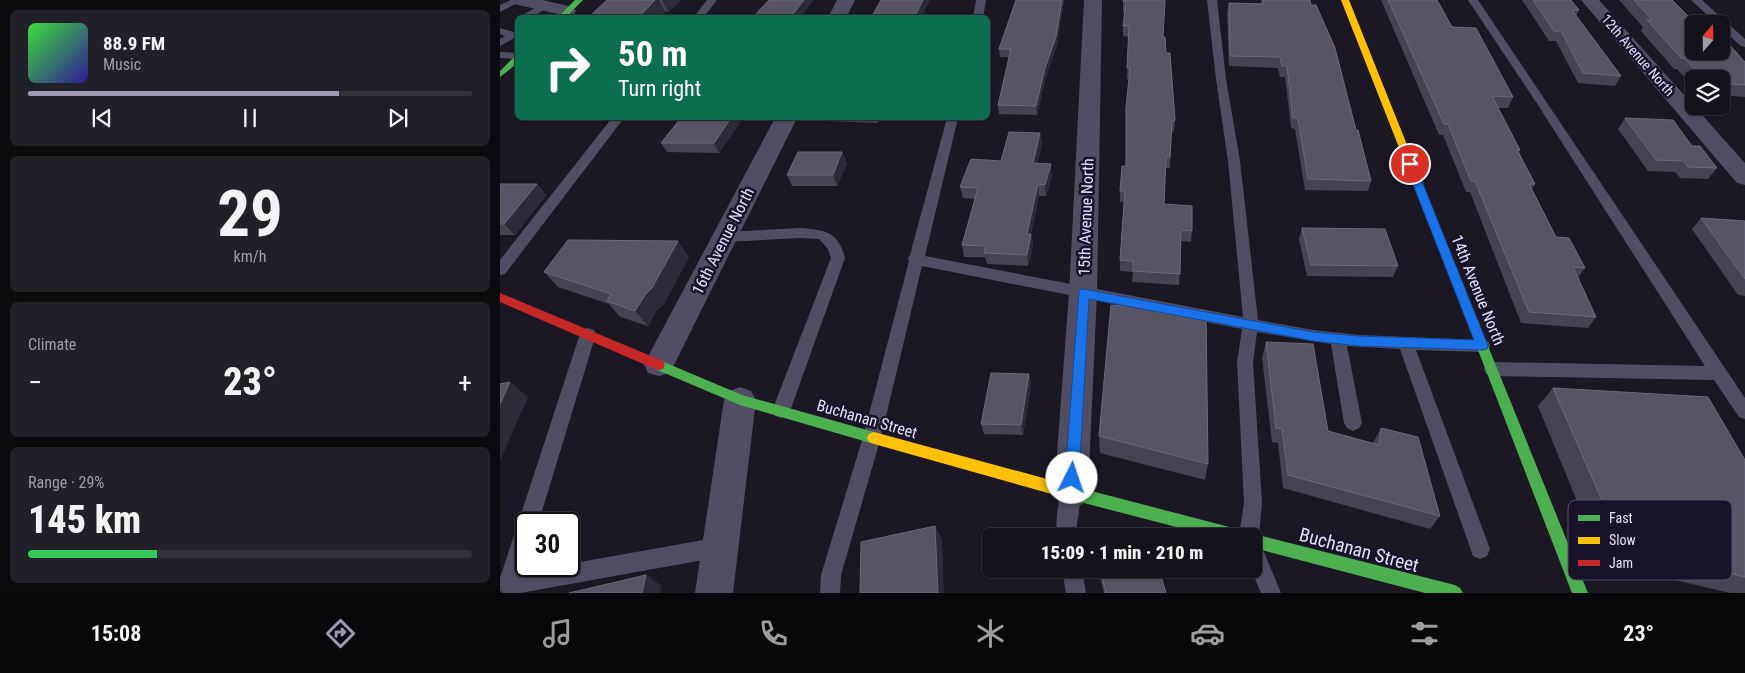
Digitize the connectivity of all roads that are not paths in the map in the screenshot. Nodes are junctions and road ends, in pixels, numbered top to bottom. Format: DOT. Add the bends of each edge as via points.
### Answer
graph roads {
  1 [pos="519,0"];
  2 [pos="712,0"];
  3 [pos="846,0"];
  4 [pos="981,0"];
  5 [pos="1093,0"];
  6 [pos="1212,0"];
  7 [pos="1345,0"];
  8 [pos="1473,0"];
  9 [pos="1590,0"];
  10 [pos="1696,0"];
  11 [pos="544,6"];
  12 [pos="500,8"];
  13 [pos="569,10"];
  14 [pos="528,15"];
  15 [pos="700,15"];
  16 [pos="838,15"];
  17 [pos="978,15"];
  18 [pos="515,22"];
  19 [pos="500,30"];
  20 [pos="500,43"];
  21 [pos="1745,44"];
  22 [pos="500,55"];
  23 [pos="515,57"];
  24 [pos="515,60"];
  25 [pos="500,75"];
  26 [pos="616,120"];
  27 [pos="785,120"];
  28 [pos="951,120"];
  29 [pos="1745,178"];
  30 [pos="725,238"];
  31 [pos="916,259"];
  32 [pos="500,270"];
  33 [pos="1083,293"];
  34 [pos="500,297"];
  35 [pos="1251,323"];
  36 [pos="588,334"];
  37 [pos="1338,339"];
  38 [pos="1406,343"];
  39 [pos="1482,346"];
  40 [pos="659,364"];
  41 [pos="1492,369"];
  42 [pos="1718,373"];
  43 [pos="740,400"];
  44 [pos="781,411"];
  45 [pos="1745,412"];
  46 [pos="1353,423"];
  47 [pos="872,437"];
  48 [pos="1071,493"];
  49 [pos="532,512"];
  50 [pos="1066,528"];
  51 [pos="1206,528"];
  52 [pos="1250,528"];
  53 [pos="1262,543"];
  54 [pos="720,547"];
  55 [pos="1480,549"];
  56 [pos="1568,562"];
  57 [pos="515,563"];
  58 [pos="1262,571"];
  59 [pos="580,572"];
  60 [pos="553,577"];
  61 [pos="1074,578"];
  62 [pos="1575,580"];
  63 [pos="714,593"];
  64 [pos="830,593"];
  65 [pos="1076,593"];
  66 [pos="1271,593"];
  67 [pos="1455,593"];
  68 [pos="1580,593"];
  1 -- 11 [label="street"];
  1 -- 12 [label="lane"];
  2 -- 15 [label="lane"];
  3 -- 16 [label="street"];
  4 -- 17 [label="lane"];
  5 -- 33 [label="street, 15th Avenue North"];
  6 -- 35 [label="lane" via="1234,161"];
  7 -- 39 [label="street, 14th Avenue North"];
  8 -- 42 [label="lane" via="1524,73"];
  9 -- 29 [label="street, 12th Avenue North"];
  10 -- 21 [label="lane"];
  11 -- 13 [label="street"];
  11 -- 14 [label="lane"];
  18 -- 19 [label="lane"];
  19 -- 20 [label="lane" via="513,35"];
  22 -- 23 [label="lane"];
  24 -- 25 [label="street"];
  26 -- 32 [label="lane"];
  27 -- 30 [label="street, 16th Avenue North"];
  28 -- 31 [label="lane"];
  30 -- 40 [label="street, 16th Avenue North"];
  30 -- 44 [label="lane" via="800,233 823,235 835,247 838,258"];
  31 -- 33 [label="lane"];
  31 -- 47 [label="lane"];
  33 -- 35 [label="lane"];
  33 -- 48 [label="street, 15th Avenue North"];
  34 -- 36 [label="street, Buchanan Street"];
  35 -- 37 [label="lane"];
  35 -- 52 [label="lane" via="1245,362 1253,503"];
  36 -- 40 [label="street, Buchanan Street"];
  36 -- 49 [label="lane"];
  37 -- 38 [label="lane"];
  37 -- 46 [label="lane"];
  38 -- 39 [label="lane"];
  38 -- 55 [label="lane"];
  39 -- 41 [label="street, 14th Avenue North"];
  40 -- 43 [label="street, Buchanan Street"];
  41 -- 42 [label="lane"];
  41 -- 56 [label="street, 14th Avenue North"];
  42 -- 45 [label="lane"];
  43 -- 44 [label="street, Buchanan Street"];
  43 -- 54 [label="street"];
  44 -- 47 [label="street, Buchanan Street"];
  47 -- 48 [label="street, Buchanan Street"];
  47 -- 64 [label="lane" via="831,575"];
  48 -- 50 [label="lane"];
  48 -- 51 [label="street, Buchanan Street"];
  53 -- 67 [label="street, Buchanan Street"];
  54 -- 59 [label="lane"];
  54 -- 63 [label="street"];
  57 -- 60 [label="lane" via="508,585"];
  58 -- 66 [label="lane"];
  61 -- 65 [label="lane"];
  62 -- 68 [label="street, 14th Avenue North"];
}
